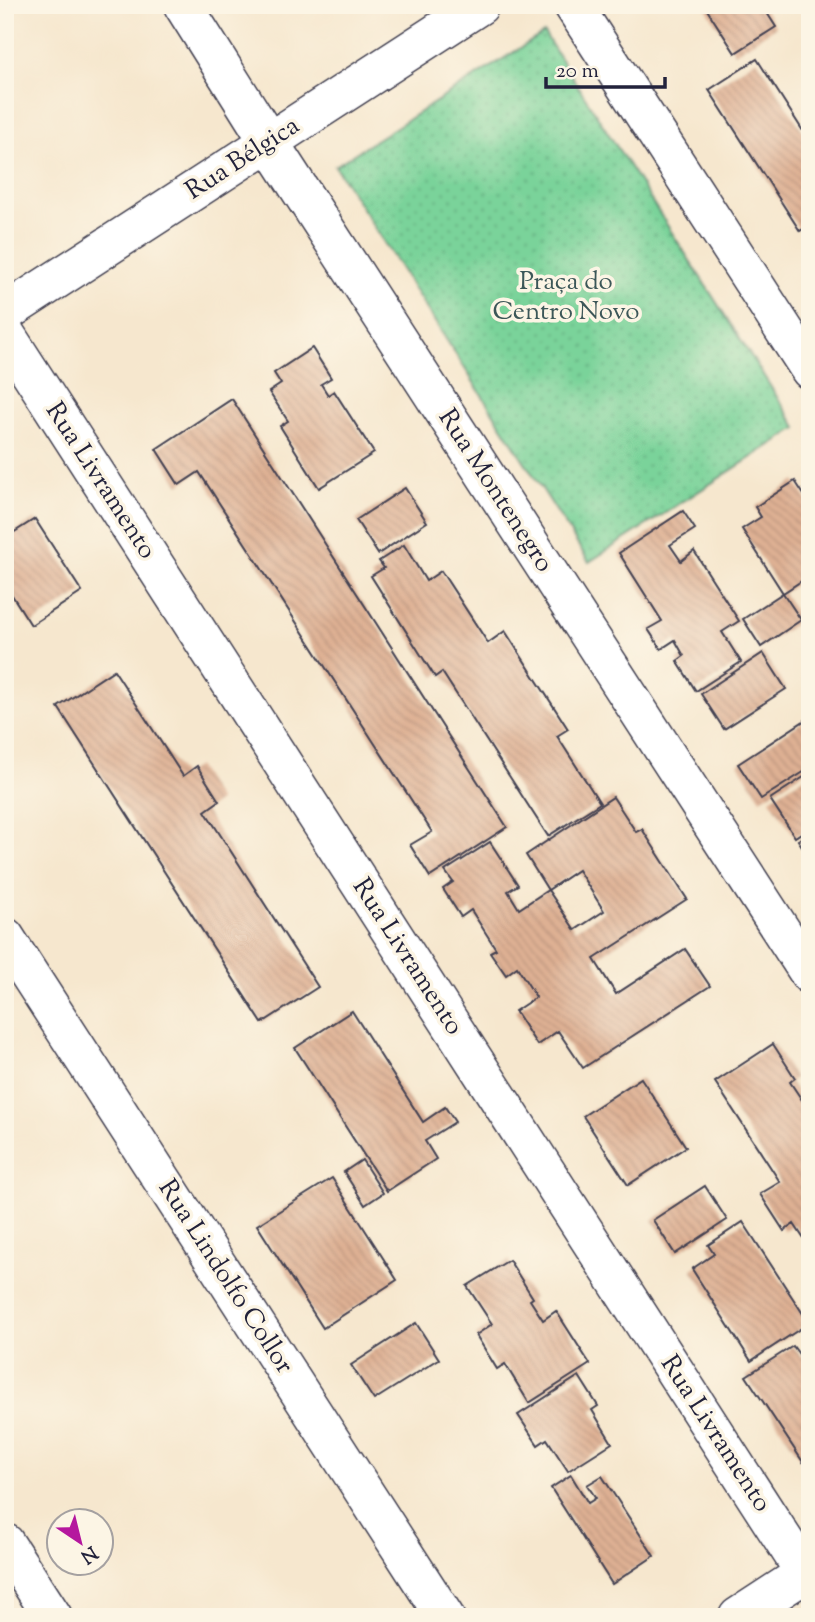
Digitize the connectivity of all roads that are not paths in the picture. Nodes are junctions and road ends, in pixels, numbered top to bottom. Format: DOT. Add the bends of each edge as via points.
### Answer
graph roads {
  1 [pos="183,5"];
  2 [pos="480,5"];
  3 [pos="573,5"];
  4 [pos="269,142"];
  5 [pos="5,313"];
  6 [pos="5,333"];
  7 [pos="810,370"];
  8 [pos="5,937"];
  9 [pos="810,975"];
  10 [pos="5,1543"];
  11 [pos="808,1575"];
  12 [pos="53,1617"];
  13 [pos="445,1617"];
  14 [pos="738,1617"];
  1 -- 4 [label="street, Rua Montenegro"];
  2 -- 4 [label="street, Rua Bélgica"];
  3 -- 7 [label="street"];
  4 -- 5 [label="street, Rua Bélgica"];
  4 -- 9 [label="street, Rua Montenegro"];
  6 -- 11 [label="street, Rua Livramento"];
  8 -- 13 [label="street, Rua Lindolfo Collor"];
  10 -- 12 [label="street"];
  11 -- 14 [label="street"];
}
